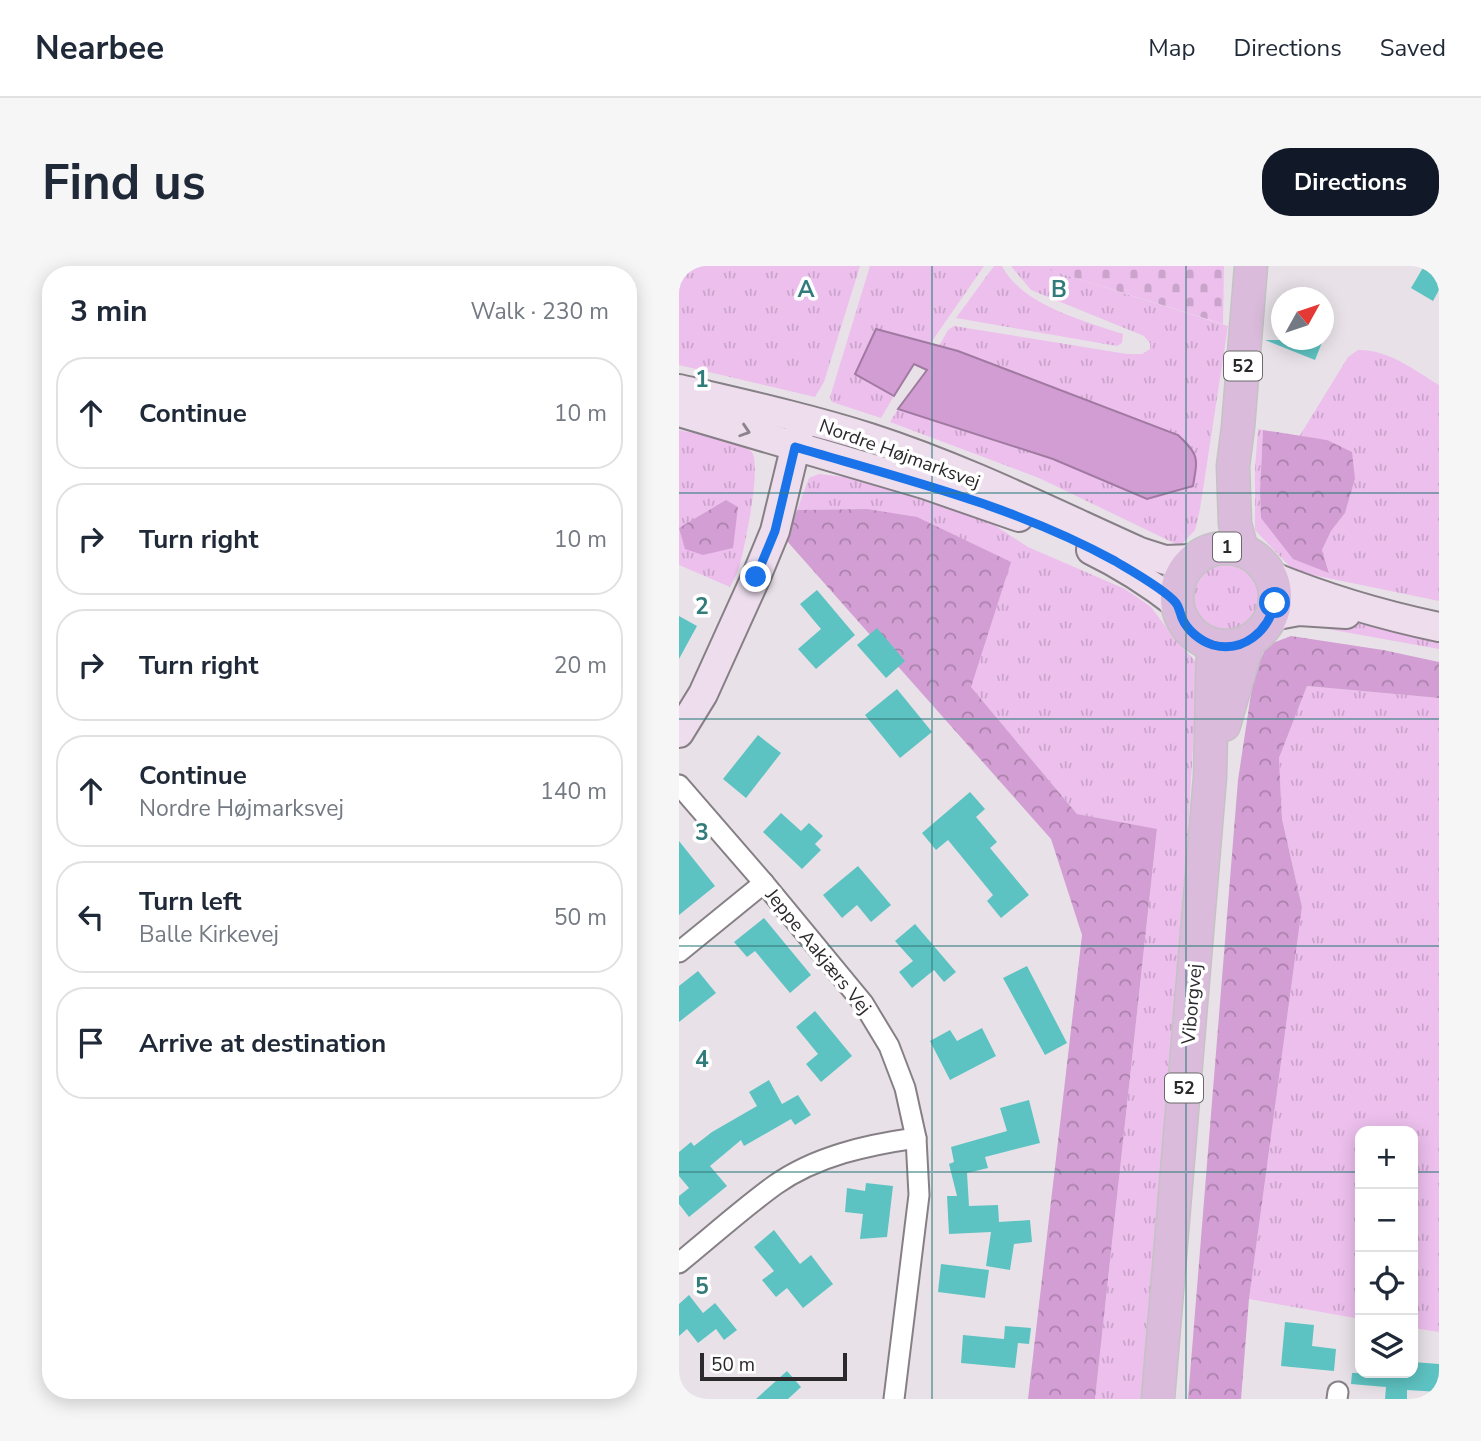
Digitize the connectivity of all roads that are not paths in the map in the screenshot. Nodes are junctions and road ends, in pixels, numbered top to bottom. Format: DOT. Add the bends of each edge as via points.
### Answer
graph roads {
  1 [pos="1251,266"];
  2 [pos="679,389"];
  3 [pos="679,412"];
  4 [pos="802,419"];
  5 [pos="795,447"];
  6 [pos="1233,467"];
  7 [pos="1242,550"];
  8 [pos="1196,557"];
  9 [pos="1271,576"];
  10 [pos="1177,604"];
  11 [pos="1272,616"];
  12 [pos="1391,617"];
  13 [pos="1439,627"];
  14 [pos="1248,641"];
  15 [pos="1213,645"];
  16 [pos="679,733"];
  17 [pos="1210,777"];
  18 [pos="679,785"];
  19 [pos="764,883"];
  20 [pos="679,952"];
  21 [pos="916,1138"];
  22 [pos="679,1263"];
  23 [pos="894,1399"];
  24 [pos="1158,1399"];
  1 -- 6 [label="main road, 52"];
  2 -- 4 [label="street, Nordre Højmarksvej"];
  3 -- 5 [label="street, Nordre Højmarksvej, one-way"];
  4 -- 5 [label="street"];
  4 -- 8 [label="street, Nordre Højmarksvej / 1" via="961,472 1140,552 1165,560"];
  5 -- 10 [label="street, Nordre Højmarksvej" via="924,484 1046,528 1115,561"];
  5 -- 16 [label="street" via="775,531 703,694"];
  6 -- 7 [label="main road, 1" via="1235,524"];
  6 -- 8 [label="main road, 1"];
  7 -- 8 [label="main road, 1" via="1215,548"];
  7 -- 9 [label="main road, 1" via="1261,561"];
  8 -- 10 [label="main road, 1" via="1180,579"];
  9 -- 11 [label="main road" via="1275,589"];
  9 -- 12 [label="street, 1"];
  10 -- 15 [label="main road" via="1190,631"];
  11 -- 12 [label="street" via="1299,611"];
  11 -- 14 [label="main road"];
  12 -- 13 [label="street"];
  14 -- 15 [label="main road"];
  14 -- 17 [label="main road, Viborgvej"];
  15 -- 17 [label="main road, Viborgvej"];
  17 -- 24 [label="main road, Viborgvej / 52"];
  18 -- 19 [label="street, Jeppe Aakjærs Vej"];
  19 -- 20 [label="street, Jeppe Aakjærs Vej"];
  19 -- 21 [label="street, Jeppe Aakjærs Vej" via="870,1014 905,1088"];
  21 -- 22 [label="street" via="867,1145 824,1159 776,1184"];
  21 -- 23 [label="street, Jeppe Aakjærs Vej" via="919,1195"];
}
